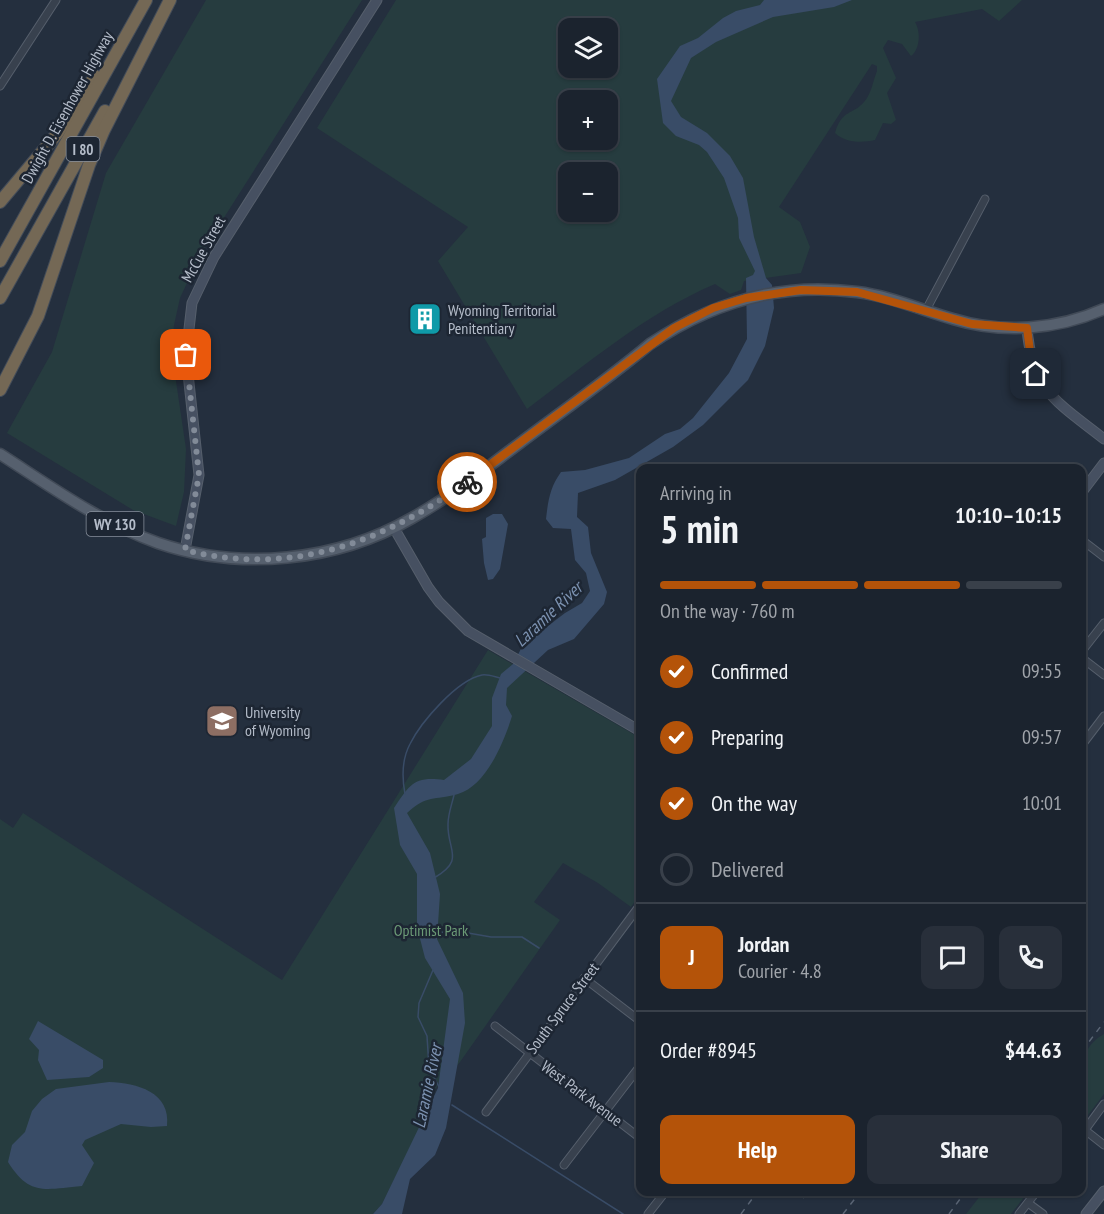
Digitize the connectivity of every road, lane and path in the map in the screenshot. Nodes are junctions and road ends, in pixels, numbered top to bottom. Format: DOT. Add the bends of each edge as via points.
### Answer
graph roads {
  1 [pos="56,0"];
  2 [pos="145,0"];
  3 [pos="169,0"];
  4 [pos="377,0"];
  5 [pos="0,86"];
  6 [pos="986,199"];
  7 [pos="0,202"];
  8 [pos="0,261"];
  9 [pos="0,298"];
  10 [pos="1104,309"];
  11 [pos="926,310"];
  12 [pos="1027,328"];
  13 [pos="0,390"];
  14 [pos="1104,439"];
  15 [pos="0,454"];
  16 [pos="1104,463"];
  17 [pos="1086,487"];
  18 [pos="394,528"];
  19 [pos="1086,543"];
  20 [pos="185,550"];
  21 [pos="1104,557"];
  22 [pos="1104,623"];
  23 [pos="1086,646"];
  24 [pos="1086,661"];
  25 [pos="1104,675"];
  26 [pos="1104,716"];
  27 [pos="636,729"];
  28 [pos="1086,740"];
  29 [pos="636,910"];
  30 [pos="584,978"];
  31 [pos="636,1018"];
  32 [pos="495,1026"];
  33 [pos="528,1052"];
  34 [pos="636,1071"];
  35 [pos="1104,1104"];
  36 [pos="606,1111"];
  37 [pos="486,1112"];
  38 [pos="1086,1128"];
  39 [pos="1086,1134"];
  40 [pos="636,1135"];
  41 [pos="1104,1144"];
  42 [pos="564,1165"];
  43 [pos="1104,1191"];
  44 [pos="662,1196"];
  45 [pos="1033,1196"];
  46 [pos="1028,1203"];
  47 [pos="648,1214"];
  48 [pos="1019,1214"];
  49 [pos="1043,1214"];
  50 [pos="1086,1214"];
  1 -- 5 [label="street"];
  2 -- 7 [label="highway" via="57,134"];
  2 -- 8 [label="highway, Dwight D. Eisenhower Highway / I 80"];
  3 -- 9 [label="highway, Dwight D. Eisenhower Highway / I 80"];
  3 -- 13 [label="highway" via="88,165 38,316"];
  4 -- 20 [label="main road, McCue Street" via="214,257 192,303 186,355 199,475"];
  6 -- 11 [label="street"];
  10 -- 12 [label="main road, WY 130" via="1065,323"];
  11 -- 12 [label="main road, WY 130" via="972,324"];
  11 -- 18 [label="main road, WY 130" via="857,292 801,290 727,304 674,328 437,503"];
  12 -- 14 [label="main road" via="1031,359 1044,388"];
  15 -- 20 [label="main road, WY 130" via="112,522 157,543"];
  16 -- 17 [label="main road"];
  18 -- 20 [label="main road, WY 130" via="351,544 296,557 244,559"];
  18 -- 27 [label="main road" via="439,602 468,631"];
  19 -- 21 [label="street"];
  22 -- 23 [label="street"];
  24 -- 25 [label="street"];
  26 -- 28 [label="street"];
  29 -- 30 [label="street, South Spruce Street"];
  30 -- 31 [label="street"];
  30 -- 33 [label="street, South Spruce Street"];
  32 -- 33 [label="street, West Park Avenue"];
  33 -- 36 [label="street, West Park Avenue"];
  33 -- 37 [label="street, South Spruce Street"];
  34 -- 36 [label="street"];
  35 -- 38 [label="street"];
  36 -- 40 [label="street, West Park Avenue"];
  36 -- 42 [label="street"];
  39 -- 41 [label="street"];
  43 -- 50 [label="main road"];
  44 -- 47 [label="street"];
  45 -- 46 [label="street"];
  46 -- 48 [label="street"];
  46 -- 49 [label="street"];
}
